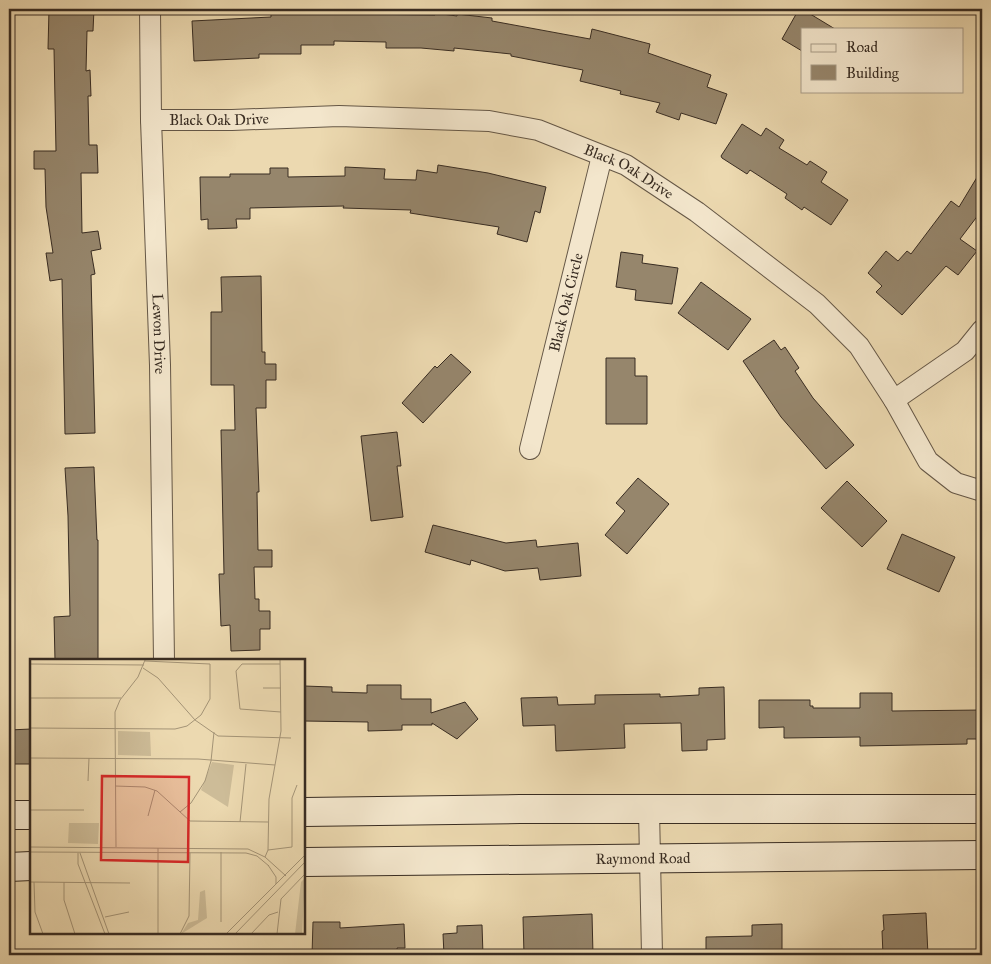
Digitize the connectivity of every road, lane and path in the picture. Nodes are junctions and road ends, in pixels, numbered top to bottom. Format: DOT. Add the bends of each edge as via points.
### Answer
graph roads {
  1 [pos="150,9"];
  2 [pos="150,120"];
  3 [pos="602,156"];
  4 [pos="982,330"];
  5 [pos="894,400"];
  6 [pos="530,449"];
  7 [pos="982,491"];
  8 [pos="164,659"];
  9 [pos="982,809"];
  10 [pos="649,810"];
  11 [pos="305,812"];
  12 [pos="9,815"];
  13 [pos="30,815"];
  14 [pos="982,855"];
  15 [pos="651,858"];
  16 [pos="305,862"];
  17 [pos="9,866"];
  18 [pos="30,866"];
  19 [pos="652,955"];
  1 -- 2 [label="street, Lewon Drive"];
  2 -- 3 [label="street, Black Oak Drive" via="339,116 489,121 538,130"];
  2 -- 8 [label="street, Lewon Drive" via="160,365"];
  3 -- 5 [label="street, Black Oak Drive" via="626,165 697,212 817,304 859,346"];
  3 -- 6 [label="street, Black Oak Circle"];
  4 -- 5 [label="street" via="965,351"];
  5 -- 7 [label="street, Black Oak Drive" via="928,461 956,483"];
  9 -- 10 [label="main road"];
  10 -- 11 [label="main road"];
  10 -- 15 [label="street"];
  12 -- 13 [label="main road"];
  14 -- 15 [label="main road, Raymond Road"];
  15 -- 16 [label="main road, Raymond Road"];
  15 -- 19 [label="street"];
  17 -- 18 [label="main road"];
}
